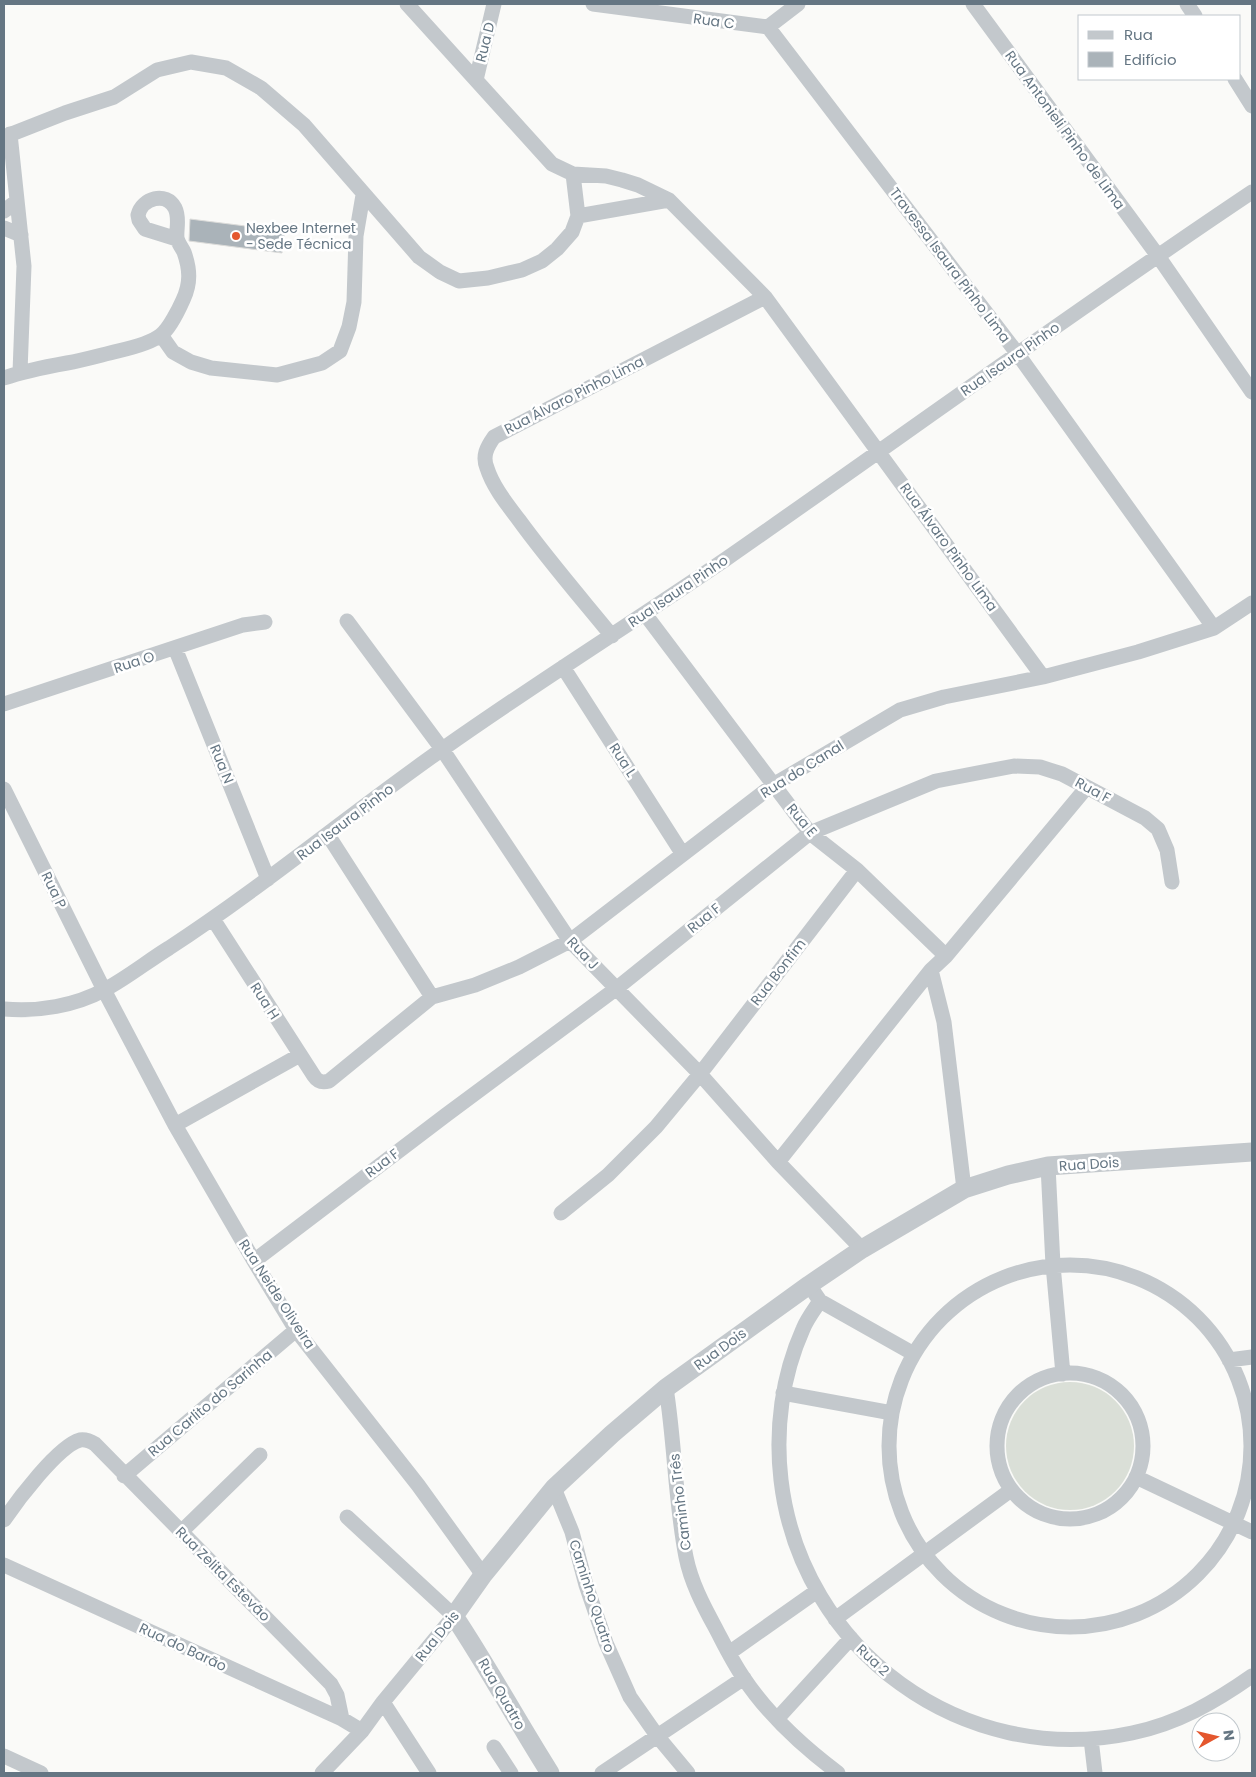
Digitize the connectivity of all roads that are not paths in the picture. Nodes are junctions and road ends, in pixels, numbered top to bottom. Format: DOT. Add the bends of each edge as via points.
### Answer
graph roads {
  1 [pos="407,4"];
  2 [pos="494,4"];
  3 [pos="593,4"];
  4 [pos="973,4"];
  5 [pos="1187,4"];
  6 [pos="791,7"];
  7 [pos="1194,15"];
  8 [pos="768,27"];
  9 [pos="476,80"];
  10 [pos="1236,80"];
  11 [pos="1252,106"];
  12 [pos="7,135"];
  13 [pos="573,174"];
  14 [pos="1252,192"];
  15 [pos="364,194"];
  16 [pos="669,200"];
  17 [pos="17,201"];
  18 [pos="4,211"];
  19 [pos="578,216"];
  20 [pos="4,228"];
  21 [pos="21,235"];
  22 [pos="177,239"];
  23 [pos="1158,256"];
  24 [pos="765,297"];
  25 [pos="161,335"];
  26 [pos="1017,353"];
  27 [pos="20,372"];
  28 [pos="4,378"];
  29 [pos="1252,392"];
  30 [pos="880,452"];
  31 [pos="1252,603"];
  32 [pos="645,614"];
  33 [pos="347,621"];
  34 [pos="265,622"];
  35 [pos="1214,628"];
  36 [pos="612,636"];
  37 [pos="175,648"];
  38 [pos="563,667"];
  39 [pos="1043,677"];
  40 [pos="4,704"];
  41 [pos="442,749"];
  42 [pos="773,785"];
  43 [pos="1087,787"];
  44 [pos="4,789"];
  45 [pos="810,833"];
  46 [pos="328,835"];
  47 [pos="682,853"];
  48 [pos="857,870"];
  49 [pos="268,878"];
  50 [pos="1172,882"];
  51 [pos="213,919"];
  52 [pos="570,941"];
  53 [pos="946,956"];
  54 [pos="932,970"];
  55 [pos="617,988"];
  56 [pos="104,990"];
  57 [pos="432,997"];
  58 [pos="4,1009"];
  59 [pos="300,1055"];
  60 [pos="700,1074"];
  61 [pos="175,1125"];
  62 [pos="1252,1152"];
  63 [pos="778,1162"];
  64 [pos="1048,1166"];
  65 [pos="964,1189"];
  66 [pos="562,1213"];
  67 [pos="862,1249"];
  68 [pos="254,1261"];
  69 [pos="1053,1265"];
  70 [pos="809,1285"];
  71 [pos="820,1301"];
  72 [pos="296,1330"];
  73 [pos="914,1354"];
  74 [pos="1252,1357"];
  75 [pos="1229,1360"];
  76 [pos="1063,1374"];
  77 [pos="666,1388"];
  78 [pos="783,1393"];
  79 [pos="892,1413"];
  80 [pos="260,1455"];
  81 [pos="124,1476"];
  82 [pos="1136,1477"];
  83 [pos="554,1488"];
  84 [pos="1011,1490"];
  85 [pos="347,1517"];
  86 [pos="4,1520"];
  87 [pos="1235,1523"];
  88 [pos="181,1532"];
  89 [pos="1252,1532"];
  90 [pos="924,1554"];
  91 [pos="4,1565"];
  92 [pos="483,1575"];
  93 [pos="817,1591"];
  94 [pos="454,1616"];
  95 [pos="835,1619"];
  96 [pos="851,1638"];
  97 [pos="729,1654"];
  98 [pos="1252,1676"];
  99 [pos="744,1678"];
  100 [pos="383,1702"];
  101 [pos="777,1719"];
  102 [pos="342,1720"];
  103 [pos="362,1731"];
  104 [pos="658,1737"];
  105 [pos="1091,1739"];
  106 [pos="494,1747"];
  107 [pos="4,1756"];
  108 [pos="35,1772"];
  109 [pos="322,1773"];
  110 [pos="429,1773"];
  111 [pos="510,1773"];
  112 [pos="550,1773"];
  113 [pos="602,1773"];
  114 [pos="688,1773"];
  115 [pos="838,1773"];
  116 [pos="1094,1773"];
  1 -- 9 [label="street, Rua Álvaro Pinho Lima"];
  2 -- 9 [label="street, Rua D"];
  3 -- 8 [label="street, Rua C"];
  4 -- 23 [label="street, Rua Antonieli Pinho de Lima"];
  5 -- 7 [label="street"];
  6 -- 8 [label="street"];
  8 -- 26 [label="street, Travessa Isaura Pinho Lima"];
  9 -- 13 [label="street, Rua Álvaro Pinho Lima" via="552,164"];
  10 -- 11 [label="street"];
  12 -- 15 [label="street" via="114,97 157,70 191,62 226,68 261,88 304,125"];
  12 -- 17 [label="street"];
  13 -- 16 [label="street, Rua Álvaro Pinho Lima" via="622,180"];
  13 -- 19 [label="street"];
  14 -- 23 [label="street, Rua Isaura Pinho"];
  15 -- 19 [label="street" via="419,257 459,281 522,270 542,261 572,232"];
  15 -- 25 [label="street" via="356,236 350,327 340,351 322,364 277,375 210,368 173,352"];
  16 -- 19 [label="street"];
  16 -- 24 [label="street, Rua Álvaro Pinho Lima"];
  17 -- 18 [label="street"];
  17 -- 21 [label="street"];
  20 -- 21 [label="street"];
  21 -- 27 [label="street" via="24,276"];
  22 -- 25 [label="street" via="189,268 189,283 179,308"];
  23 -- 26 [label="street, Rua Isaura Pinho"];
  23 -- 29 [label="street, Rua Antonieli Pinho de Lima"];
  24 -- 30 [label="street, Rua Álvaro Pinho Lima"];
  24 -- 36 [label="street, Rua Álvaro Pinho Lima" via="494,437 486,448 487,469 501,496"];
  25 -- 27 [label="street" via="138,346"];
  26 -- 30 [label="street, Rua Isaura Pinho"];
  26 -- 35 [label="street, Travessa Isaura Pinho Lima"];
  27 -- 28 [label="street"];
  30 -- 32 [label="street, Rua Isaura Pinho"];
  30 -- 39 [label="street, Rua Álvaro Pinho Lima"];
  31 -- 35 [label="street, Rua do Canal"];
  32 -- 36 [label="street, Rua Isaura Pinho"];
  32 -- 42 [label="street, Rua E"];
  33 -- 41 [label="street, Rua J"];
  34 -- 37 [label="street, Rua O" via="243,625"];
  35 -- 39 [label="street, Rua do Canal"];
  36 -- 38 [label="street, Rua Isaura Pinho"];
  37 -- 40 [label="street, Rua O"];
  37 -- 49 [label="street, Rua N"];
  38 -- 41 [label="street, Rua Isaura Pinho"];
  38 -- 47 [label="street, Rua L"];
  39 -- 42 [label="street, Rua do Canal" via="944,697 900,710"];
  41 -- 46 [label="street, Rua Isaura Pinho"];
  41 -- 52 [label="street, Rua J"];
  42 -- 45 [label="street, Rua E"];
  42 -- 47 [label="street, Rua do Canal"];
  43 -- 45 [label="street, Rua F" via="1040,767 1014,766 936,781"];
  43 -- 50 [label="street, Rua F" via="1145,818 1158,829 1167,850"];
  43 -- 53 [label="street"];
  44 -- 56 [label="street, Rua P"];
  45 -- 48 [label="street, Rua E"];
  45 -- 55 [label="street, Rua F"];
  46 -- 49 [label="street, Rua Isaura Pinho"];
  46 -- 57 [label="street"];
  47 -- 52 [label="street, Rua do Canal"];
  48 -- 53 [label="street, Rua E"];
  48 -- 60 [label="street, Rua Bonfim"];
  49 -- 51 [label="street, Rua Isaura Pinho"];
  51 -- 56 [label="street, Rua Isaura Pinho"];
  51 -- 59 [label="street, Rua H"];
  52 -- 55 [label="street, Rua J"];
  52 -- 57 [label="street, Rua do Canal" via="492,978"];
  53 -- 54 [label="street"];
  54 -- 63 [label="street"];
  54 -- 65 [label="street" via="944,1022"];
  55 -- 60 [label="street, Rua J"];
  55 -- 68 [label="street, Rua F"];
  56 -- 58 [label="street, Rua Isaura Pinho" via="46,1009"];
  56 -- 61 [label="street, Rua Neide Oliveira"];
  57 -- 59 [label="street, Rua H" via="329,1081 320,1082"];
  59 -- 61 [label="street"];
  60 -- 63 [label="street, Rua J"];
  60 -- 66 [label="street" via="656,1127 608,1175"];
  61 -- 68 [label="street, Rua Neide Oliveira"];
  62 -- 64 [label="street, Rua Dois"];
  63 -- 67 [label="street, Rua J"];
  64 -- 65 [label="street, Rua Dois"];
  64 -- 69 [label="street"];
  65 -- 67 [label="street, Rua Dois"];
  67 -- 70 [label="street, Rua Dois"];
  68 -- 72 [label="street, Rua Neide Oliveira"];
  69 -- 73 [label="street" via="1011,1274 973,1292 940,1320"];
  69 -- 75 [label="street" via="1085,1264 1116,1270 1156,1286 1174,1297 1205,1325"];
  69 -- 76 [label="street"];
  70 -- 71 [label="street"];
  70 -- 77 [label="street, Rua Dois"];
  71 -- 73 [label="street"];
  71 -- 78 [label="street, Rua 2" via="804,1327"];
  72 -- 81 [label="street, Rua Carlito do Sarinha"];
  72 -- 92 [label="street, Rua Neide Oliveira" via="418,1485"];
  73 -- 79 [label="street" via="902,1379"];
  74 -- 75 [label="street"];
  75 -- 87 [label="street" via="1245,1399 1251,1441 1248,1483"];
  76 -- 82 [label="street" via="1097,1378 1119,1392 1130,1404 1142,1436 1142,1461"];
  76 -- 84 [label="street" via="1038,1380 1024,1390 1004,1417 997,1450 1000,1467"];
  77 -- 83 [label="street, Rua Dois"];
  77 -- 97 [label="street, Caminho Três" via="678,1509 687,1560 702,1603"];
  78 -- 79 [label="street"];
  78 -- 93 [label="street, Rua 2" via="779,1427 783,1496 790,1529"];
  79 -- 90 [label="street" via="889,1456 896,1498"];
  80 -- 88 [label="street"];
  81 -- 86 [label="street, Rua Zelita Estevão" via="100,1448 79,1440 62,1452 21,1495"];
  81 -- 88 [label="street, Rua Zelita Estevão"];
  82 -- 84 [label="street" via="1116,1504 1102,1513 1077,1519 1044,1515"];
  82 -- 87 [label="street"];
  83 -- 92 [label="street, Rua Dois"];
  83 -- 104 [label="street, Caminho Quatro" via="572,1532 606,1643 630,1697"];
  84 -- 90 [label="street"];
  85 -- 94 [label="street"];
  87 -- 89 [label="street"];
  87 -- 90 [label="street" via="1208,1564 1183,1589 1128,1619 1088,1628 1053,1628 1026,1623 987,1608 952,1584"];
  88 -- 102 [label="street, Rua Zelita Estevão" via="330,1684 338,1695"];
  90 -- 95 [label="street"];
  91 -- 102 [label="street, Rua do Barão"];
  92 -- 94 [label="street, Rua Dois"];
  93 -- 95 [label="street, Rua 2"];
  93 -- 97 [label="street"];
  94 -- 100 [label="street, Rua Dois"];
  94 -- 112 [label="street, Rua Quatro"];
  95 -- 96 [label="street, Rua 2"];
  96 -- 101 [label="street"];
  96 -- 105 [label="street, Rua 2" via="880,1669 907,1689 966,1720 998,1731 1031,1737"];
  97 -- 99 [label="street, Caminho Três"];
  98 -- 105 [label="street, Rua 2" via="1195,1712 1131,1733"];
  99 -- 101 [label="street, Caminho Três"];
  99 -- 104 [label="street"];
  100 -- 103 [label="street, Rua Dois"];
  100 -- 110 [label="street"];
  101 -- 115 [label="street, Caminho Três"];
  102 -- 103 [label="street, Rua do Barão"];
  103 -- 109 [label="street, Rua Dois"];
  104 -- 113 [label="street"];
  104 -- 114 [label="street, Caminho Quatro"];
  105 -- 116 [label="street"];
  106 -- 111 [label="street"];
  107 -- 108 [label="street"];
}
